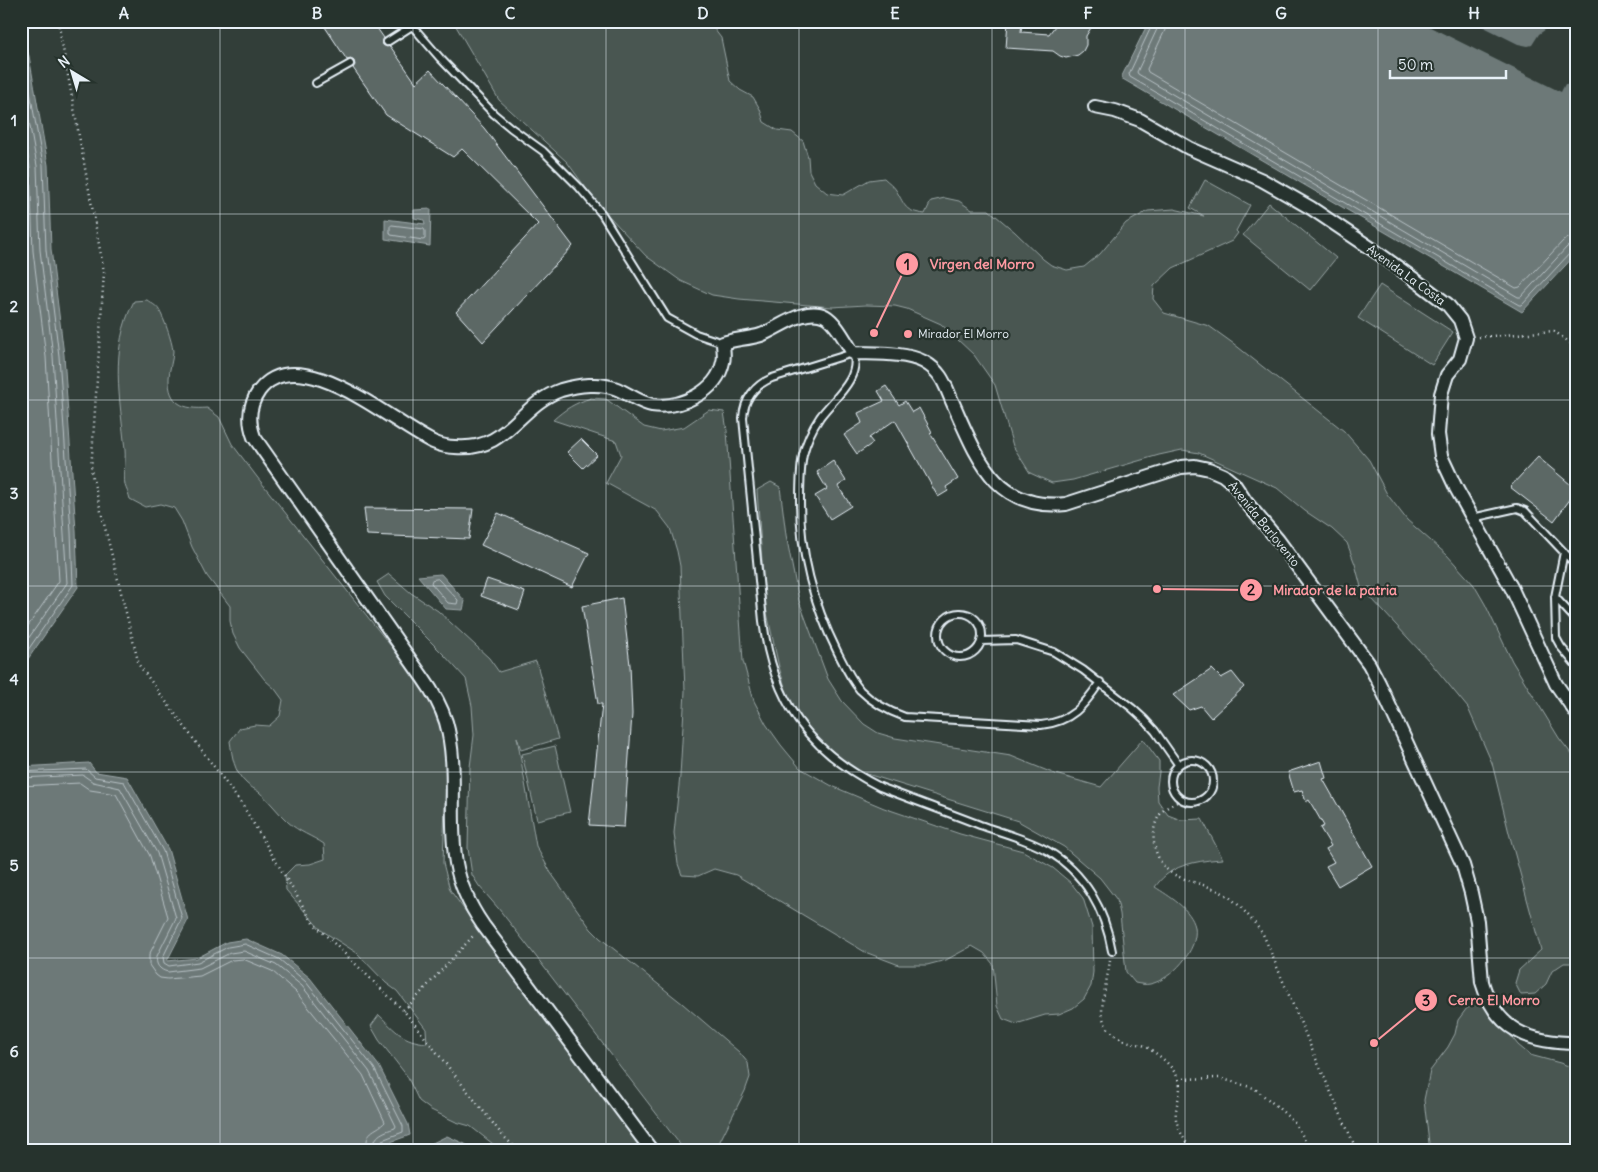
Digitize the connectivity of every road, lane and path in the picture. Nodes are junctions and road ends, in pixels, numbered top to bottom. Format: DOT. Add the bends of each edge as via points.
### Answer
graph roads {
  1 [pos="58,21"];
  2 [pos="410,24"];
  3 [pos="387,42"];
  4 [pos="350,64"];
  5 [pos="316,83"];
  6 [pos="1095,107"];
  7 [pos="1466,338"];
  8 [pos="723,343"];
  9 [pos="1577,348"];
  10 [pos="853,353"];
  11 [pos="1472,518"];
  12 [pos="1564,552"];
  13 [pos="1577,566"];
  14 [pos="1555,597"];
  15 [pos="1577,621"];
  16 [pos="981,641"];
  17 [pos="1577,666"];
  18 [pos="1100,682"];
  19 [pos="1577,714"];
  20 [pos="1178,764"];
  21 [pos="1181,800"];
  22 [pos="483,926"];
  23 [pos="1112,951"];
  24 [pos="404,1011"];
  25 [pos="1577,1043"];
  26 [pos="1178,1079"];
  27 [pos="519,1151"];
  28 [pos="652,1151"];
  29 [pos="1190,1151"];
  30 [pos="1312,1151"];
  31 [pos="1357,1151"];
  1 -- 24 [label="path" via="104,272 91,471 139,665 243,806 313,924"];
  2 -- 3 [label="lane"];
  2 -- 8 [label="lane" via="494,114 543,151 579,187 602,214 667,318 696,334"];
  4 -- 5 [label="lane"];
  6 -- 7 [label="street, Avenida La Costa" via="1140,120 1311,208 1447,304 1460,320"];
  7 -- 9 [label="path" via="1554,331"];
  7 -- 11 [label="street" via="1460,359 1447,375 1441,394 1438,434 1441,456"];
  8 -- 10 [label="street" via="762,334 812,313 831,321"];
  8 -- 22 [label="street" via="724,361 713,381 696,396 683,402 653,405 615,388 573,387 539,402 503,435 472,447 447,446 432,441 351,392 302,374 286,374 270,380 253,400 250,427 254,437 440,706 452,754 456,864 466,896"];
  10 -- 18 [label="lane" via="855,360 850,378 818,420 806,444 800,494 802,548 815,600 827,632 854,683 877,704 905,717 1041,725 1055,723 1074,714"];
  10 -- 23 [label="lane" via="763,382 750,395 744,408 765,637 780,690 805,730 827,753 859,777 880,788 1035,845 1061,860 1083,881 1099,907"];
  10 -- 25 [label="street, Avenida Barlovento" via="913,358 936,370 947,386 987,472 1001,487 1027,501 1046,505 1066,504 1173,468 1188,466 1216,472 1234,484 1369,664 1379,682 1463,865 1477,921 1480,973 1489,1000 1506,1023 1522,1034 1541,1041"];
  11 -- 12 [label="lane" via="1517,508 1525,511"];
  11 -- 19 [label="street" via="1512,589 1556,684"];
  12 -- 13 [label="lane"];
  12 -- 14 [label="lane"];
  14 -- 15 [label="lane"];
  14 -- 17 [label="lane" via="1556,638"];
  16 -- 16 [label="lane" via="980,624 966,613 949,615 938,628 940,645 953,656 970,654"];
  16 -- 18 [label="lane" via="1016,640 1054,652"];
  18 -- 20 [label="lane" via="1144,719"];
  20 -- 21 [label="lane" via="1170,779 1171,787"];
  20 -- 21 [label="lane" via="1186,760 1202,762 1212,775 1213,783 1205,798 1189,802"];
  21 -- 31 [label="path" via="1162,811 1155,822 1154,846 1160,861 1174,875 1226,895 1263,934"];
  22 -- 24 [label="path"];
  22 -- 28 [label="street"];
  23 -- 26 [label="path" via="1102,1014 1106,1025 1120,1038 1143,1046 1164,1060"];
  24 -- 27 [label="path" via="503,1136"];
  26 -- 29 [label="path" via="1181,1087 1176,1118"];
  26 -- 30 [label="path" via="1219,1078 1254,1088 1294,1122"];
}
